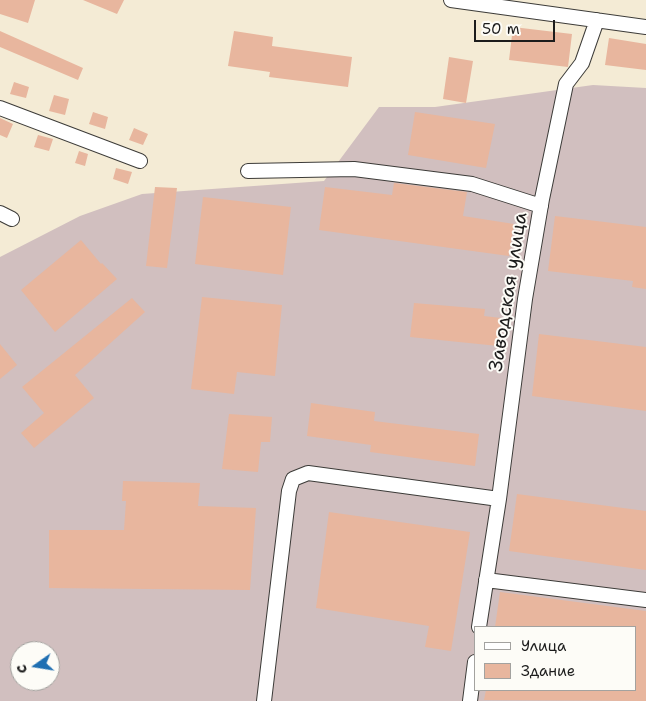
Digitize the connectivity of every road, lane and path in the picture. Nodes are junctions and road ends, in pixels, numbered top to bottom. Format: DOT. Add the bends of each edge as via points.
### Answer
graph roads {
  1 [pos="451,0"];
  2 [pos="597,20"];
  3 [pos="646,26"];
  4 [pos="0,108"];
  5 [pos="140,160"];
  6 [pos="248,171"];
  7 [pos="541,206"];
  8 [pos="499,499"];
  9 [pos="486,580"];
  10 [pos="646,600"];
  11 [pos="479,626"];
  12 [pos="473,678"];
  13 [pos="264,701"];
  14 [pos="470,701"];
  1 -- 2 [label="street"];
  2 -- 3 [label="street"];
  2 -- 7 [label="street, Заводская улица" via="582,63 566,84"];
  4 -- 5 [label="street"];
  6 -- 7 [label="street" via="354,169 472,184"];
  7 -- 8 [label="street, Заводская улица" via="525,298"];
  8 -- 9 [label="street, Заводская улица"];
  8 -- 13 [label="street" via="308,474 293,479 289,490"];
  9 -- 10 [label="street"];
  9 -- 11 [label="street, Заводская улица"];
  12 -- 14 [label="street"];
}
